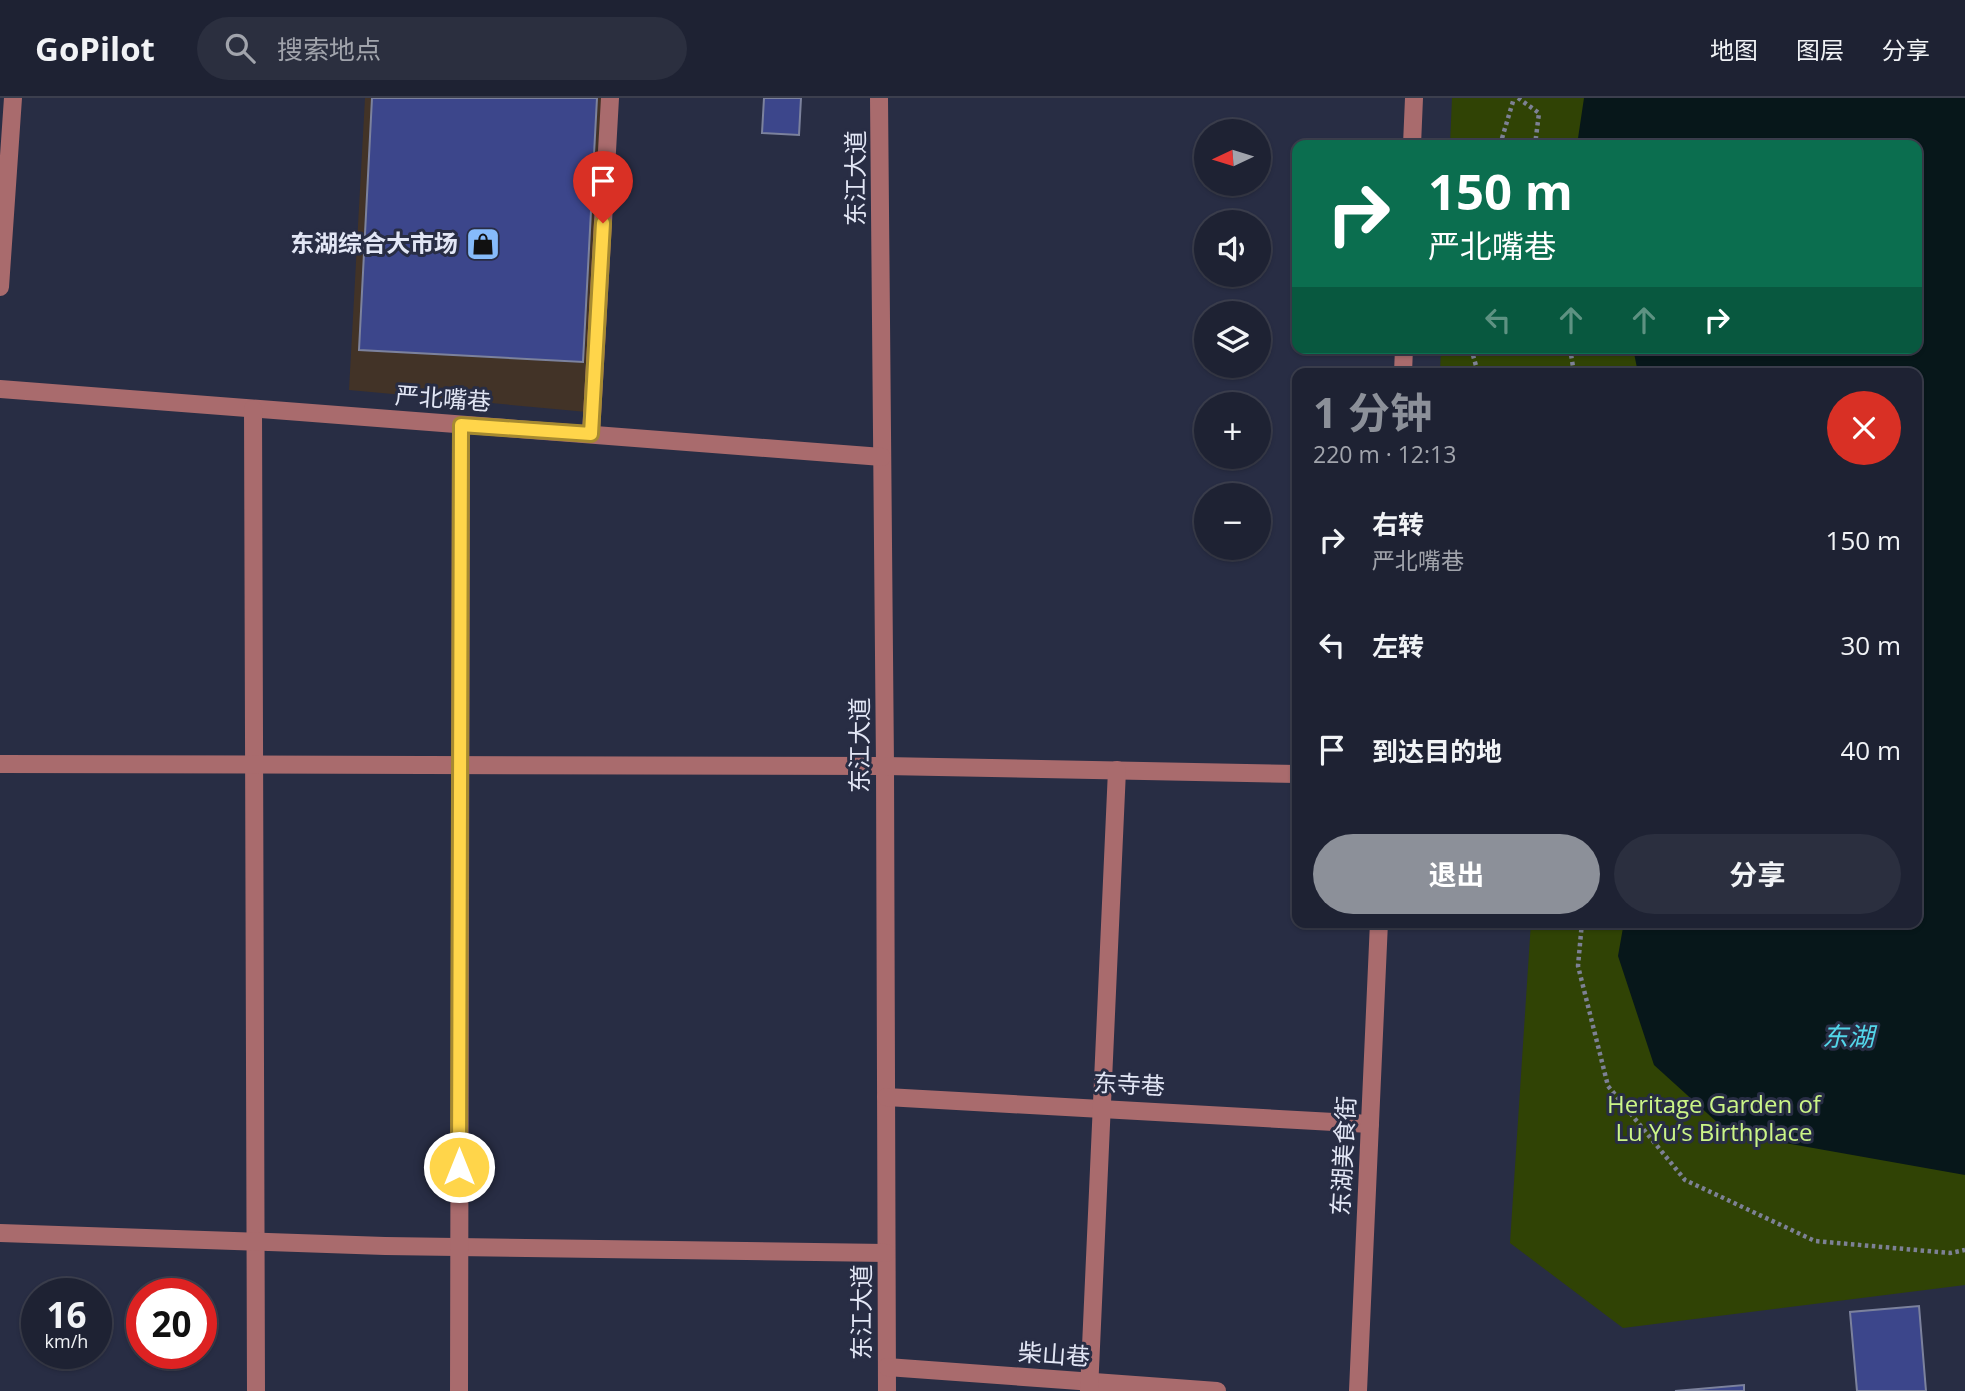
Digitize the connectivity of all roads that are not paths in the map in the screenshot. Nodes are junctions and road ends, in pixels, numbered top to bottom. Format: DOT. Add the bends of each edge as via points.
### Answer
graph roads {
  1 [pos="13,98"];
  2 [pos="610,98"];
  3 [pos="879,98"];
  4 [pos="1414,98"];
  5 [pos="1412,140"];
  6 [pos="0,287"];
  7 [pos="0,389"];
  8 [pos="253,409"];
  9 [pos="461,425"];
  10 [pos="591,434"];
  11 [pos="882,457"];
  12 [pos="0,764"];
  13 [pos="254,764"];
  14 [pos="460,764"];
  15 [pos="885,766"];
  16 [pos="1117,770"];
  17 [pos="1292,774"];
  18 [pos="1379,928"];
  19 [pos="886,1097"];
  20 [pos="1101,1108"];
  21 [pos="1370,1124"];
  22 [pos="0,1233"];
  23 [pos="255,1242"];
  24 [pos="459,1247"];
  25 [pos="886,1253"];
  26 [pos="887,1367"];
  27 [pos="1089,1387"];
  28 [pos="256,1391"];
  29 [pos="459,1391"];
  30 [pos="887,1391"];
  31 [pos="1217,1391"];
  32 [pos="1357,1391"];
  1 -- 6 [label="street"];
  2 -- 10 [label="street"];
  3 -- 11 [label="street, 东江大道"];
  4 -- 5 [label="street"];
  7 -- 8 [label="street, 严北嘴巷"];
  8 -- 9 [label="street, 严北嘴巷"];
  8 -- 13 [label="street"];
  9 -- 10 [label="street, 严北嘴巷"];
  9 -- 14 [label="street"];
  10 -- 11 [label="street, 严北嘴巷"];
  11 -- 15 [label="street, 东江大道"];
  12 -- 13 [label="street"];
  13 -- 14 [label="street"];
  13 -- 23 [label="street"];
  14 -- 15 [label="street"];
  14 -- 24 [label="street"];
  15 -- 16 [label="street"];
  15 -- 19 [label="street, 东江大道"];
  16 -- 17 [label="street"];
  16 -- 20 [label="street"];
  18 -- 21 [label="street, 东湖美食街"];
  19 -- 20 [label="street, 东寺巷"];
  19 -- 25 [label="street, 东江大道"];
  20 -- 21 [label="street, 东寺巷"];
  20 -- 27 [label="street"];
  21 -- 32 [label="street, 东湖美食街"];
  22 -- 23 [label="street"];
  23 -- 24 [label="street"];
  23 -- 28 [label="street"];
  24 -- 25 [label="street"];
  24 -- 29 [label="street"];
  25 -- 26 [label="street, 东江大道"];
  26 -- 27 [label="street, 柴山巷"];
  26 -- 30 [label="street, 东江大道"];
  27 -- 31 [label="street, 柴山巷"];
}
